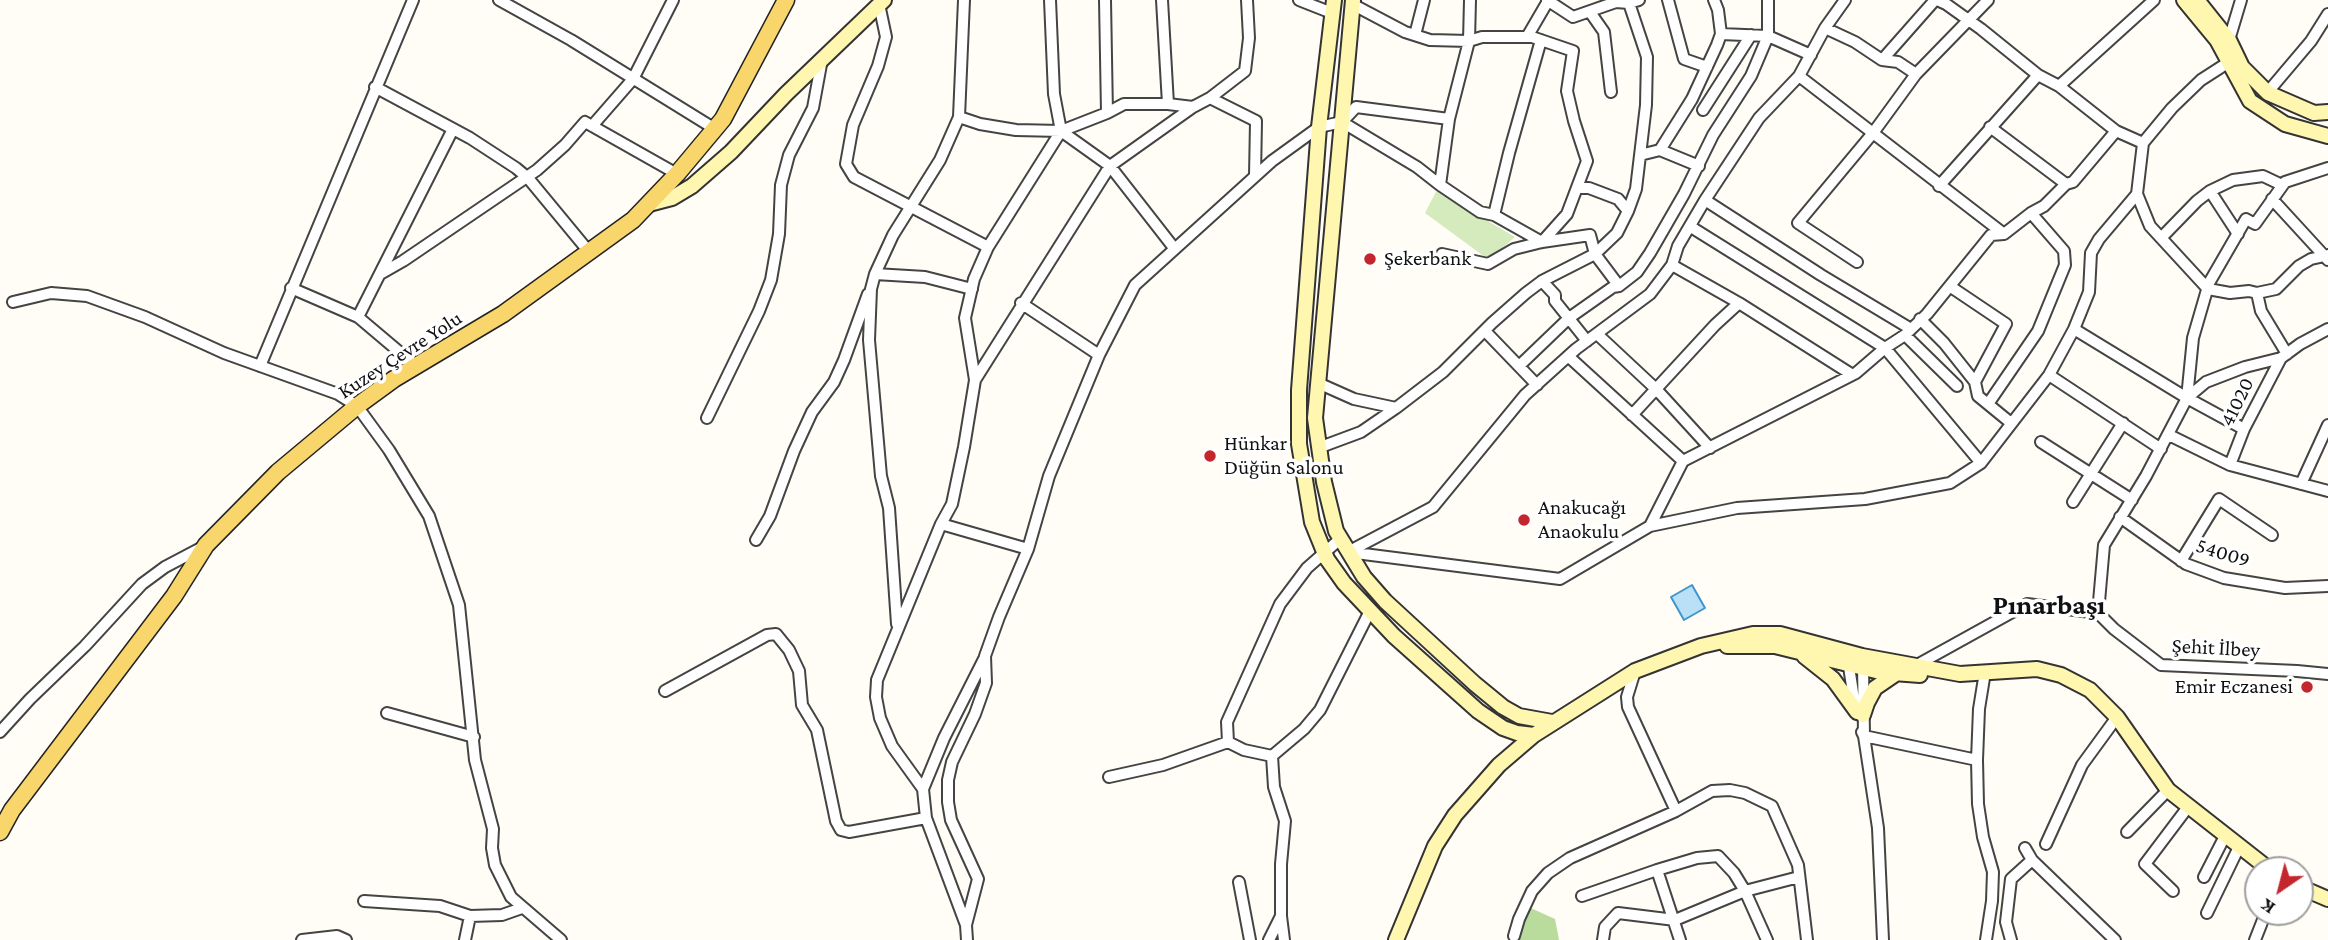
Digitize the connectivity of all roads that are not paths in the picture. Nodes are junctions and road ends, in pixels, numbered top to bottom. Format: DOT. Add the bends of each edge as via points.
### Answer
graph roads {
  1 [pos="413,0"];
  2 [pos="499,0"];
  3 [pos="673,0"];
  4 [pos="786,0"];
  5 [pos="964,0"];
  6 [pos="1050,0"];
  7 [pos="1105,0"];
  8 [pos="1162,0"];
  9 [pos="1247,0"];
  10 [pos="1299,0"];
  11 [pos="1424,0"];
  12 [pos="1470,0"];
  13 [pos="1548,0"];
  14 [pos="1668,0"];
  15 [pos="1714,0"];
  16 [pos="1768,0"];
  17 [pos="1844,0"];
  18 [pos="1936,0"];
  19 [pos="1988,0"];
  20 [pos="2154,0"];
  21 [pos="2184,0"];
  22 [pos="2197,0"];
  23 [pos="2241,0"];
  24 [pos="1616,1"];
  25 [pos="1634,1"];
  26 [pos="882,2"];
  27 [pos="1353,2"];
  28 [pos="1952,3"];
  29 [pos="2141,4"];
  30 [pos="1333,6"];
  31 [pos="1590,12"];
  32 [pos="2328,14"];
  33 [pos="1966,20"];
  34 [pos="1825,28"];
  35 [pos="1721,34"];
  36 [pos="1415,35"];
  37 [pos="1751,35"];
  38 [pos="1768,36"];
  39 [pos="1527,37"];
  40 [pos="1541,40"];
  41 [pos="2229,40"];
  42 [pos="1469,41"];
  43 [pos="1811,55"];
  44 [pos="822,59"];
  45 [pos="1882,60"];
  46 [pos="2229,62"];
  47 [pos="1707,67"];
  48 [pos="1916,74"];
  49 [pos="2038,75"];
  50 [pos="1799,76"];
  51 [pos="633,79"];
  52 [pos="2059,86"];
  53 [pos="375,87"];
  54 [pos="1611,92"];
  55 [pos="2267,93"];
  56 [pos="1210,97"];
  57 [pos="1168,104"];
  58 [pos="1192,107"];
  59 [pos="1703,110"];
  60 [pos="2328,112"];
  61 [pos="1107,113"];
  62 [pos="959,117"];
  63 [pos="1449,119"];
  64 [pos="1342,122"];
  65 [pos="592,125"];
  66 [pos="1319,127"];
  67 [pos="1990,127"];
  68 [pos="453,129"];
  69 [pos="715,129"];
  70 [pos="1061,131"];
  71 [pos="2116,131"];
  72 [pos="1873,133"];
  73 [pos="2328,136"];
  74 [pos="2143,143"];
  75 [pos="1660,150"];
  76 [pos="1640,155"];
  77 [pos="1110,166"];
  78 [pos="1699,166"];
  79 [pos="2328,168"];
  80 [pos="677,174"];
  81 [pos="1255,176"];
  82 [pos="528,178"];
  83 [pos="2066,184"];
  84 [pos="1440,185"];
  85 [pos="2283,185"];
  86 [pos="1939,186"];
  87 [pos="1577,188"];
  88 [pos="2210,191"];
  89 [pos="2137,194"];
  90 [pos="1705,200"];
  91 [pos="2272,200"];
  92 [pos="649,204"];
  93 [pos="912,205"];
  94 [pos="1629,211"];
  95 [pos="2031,213"];
  96 [pos="1494,215"];
  97 [pos="1691,226"];
  98 [pos="2004,234"];
  99 [pos="2238,234"];
  100 [pos="2161,238"];
  101 [pos="1542,242"];
  102 [pos="988,247"];
  103 [pos="1174,248"];
  104 [pos="590,253"];
  105 [pos="1442,254"];
  106 [pos="1595,254"];
  107 [pos="2327,257"];
  108 [pos="1857,262"];
  109 [pos="1672,265"];
  110 [pos="382,273"];
  111 [pos="875,274"];
  112 [pos="1542,281"];
  113 [pos="1619,286"];
  114 [pos="1951,287"];
  115 [pos="291,288"];
  116 [pos="871,289"];
  117 [pos="972,289"];
  118 [pos="2208,289"];
  119 [pos="2257,293"];
  120 [pos="13,302"];
  121 [pos="1021,303"];
  122 [pos="1739,303"];
  123 [pos="358,317"];
  124 [pos="1569,318"];
  125 [pos="1920,319"];
  126 [pos="2074,329"];
  127 [pos="2328,329"];
  128 [pos="1485,331"];
  129 [pos="1908,332"];
  130 [pos="1592,337"];
  131 [pos="1885,348"];
  132 [pos="1099,355"];
  133 [pos="1568,356"];
  134 [pos="2284,356"];
  135 [pos="260,366"];
  136 [pos="416,366"];
  137 [pos="1519,366"];
  138 [pos="1851,374"];
  139 [pos="2049,375"];
  140 [pos="975,380"];
  141 [pos="1975,382"];
  142 [pos="1318,383"];
  143 [pos="1537,385"];
  144 [pos="1957,386"];
  145 [pos="1657,390"];
  146 [pos="2187,398"];
  147 [pos="1988,404"];
  148 [pos="357,406"];
  149 [pos="1396,408"];
  150 [pos="1632,415"];
  151 [pos="707,418"];
  152 [pos="2011,423"];
  153 [pos="2123,423"];
  154 [pos="2328,425"];
  155 [pos="2244,429"];
  156 [pos="2169,435"];
  157 [pos="2042,442"];
  158 [pos="1318,448"];
  159 [pos="1710,448"];
  160 [pos="2161,449"];
  161 [pos="1682,461"];
  162 [pos="1981,463"];
  163 [pos="2230,465"];
  164 [pos="2091,474"];
  165 [pos="2301,484"];
  166 [pos="2328,491"];
  167 [pos="2132,500"];
  168 [pos="2073,502"];
  169 [pos="2120,517"];
  170 [pos="941,524"];
  171 [pos="1650,526"];
  172 [pos="2272,535"];
  173 [pos="1340,538"];
  174 [pos="756,540"];
  175 [pos="206,545"];
  176 [pos="1028,550"];
  177 [pos="1325,552"];
  178 [pos="1348,552"];
  179 [pos="2181,561"];
  180 [pos="2328,586"];
  181 [pos="1370,611"];
  182 [pos="2098,613"];
  183 [pos="897,627"];
  184 [pos="1701,646"];
  185 [pos="1797,651"];
  186 [pos="985,656"];
  187 [pos="1848,658"];
  188 [pos="1863,662"];
  189 [pos="1915,666"];
  190 [pos="1635,671"];
  191 [pos="1985,672"];
  192 [pos="1897,673"];
  193 [pos="1960,674"];
  194 [pos="2328,674"];
  195 [pos="665,691"];
  196 [pos="387,713"];
  197 [pos="1860,713"];
  198 [pos="2117,717"];
  199 [pos="1552,722"];
  200 [pos="0,732"];
  201 [pos="1534,735"];
  202 [pos="1864,736"];
  203 [pos="474,737"];
  204 [pos="1228,742"];
  205 [pos="1272,756"];
  206 [pos="1976,760"];
  207 [pos="1109,777"];
  208 [pos="923,789"];
  209 [pos="2168,790"];
  210 [pos="2188,807"];
  211 [pos="1676,811"];
  212 [pos="926,818"];
  213 [pos="2127,831"];
  214 [pos="0,832"];
  215 [pos="2225,836"];
  216 [pos="2046,844"];
  217 [pos="2239,847"];
  218 [pos="2025,848"];
  219 [pos="2251,856"];
  220 [pos="2032,860"];
  221 [pos="1657,870"];
  222 [pos="1799,877"];
  223 [pos="2204,877"];
  224 [pos="1239,882"];
  225 [pos="1745,891"];
  226 [pos="2173,891"];
  227 [pos="1582,896"];
  228 [pos="364,901"];
  229 [pos="522,908"];
  230 [pos="2207,913"];
  231 [pos="470,916"];
  232 [pos="1281,916"];
  233 [pos="1675,919"];
  234 [pos="966,925"];
  235 [pos="1514,936"];
  236 [pos="302,940"];
  237 [pos="346,940"];
  238 [pos="465,940"];
  239 [pos="561,940"];
  240 [pos="967,940"];
  241 [pos="1250,940"];
  242 [pos="1269,940"];
  243 [pos="1284,940"];
  244 [pos="1396,940"];
  245 [pos="1603,940"];
  246 [pos="1680,940"];
  247 [pos="1767,940"];
  248 [pos="1807,940"];
  249 [pos="1883,940"];
  250 [pos="1986,940"];
  251 [pos="2011,940"];
  252 [pos="2115,940"];
  1 -- 53 [label="street"];
  2 -- 51 [label="street"];
  3 -- 51 [label="street"];
  4 -- 69 [label="main road, Kuzey Çevre Yolu"];
  5 -- 62 [label="street"];
  6 -- 70 [label="street" via="1054,94"];
  7 -- 61 [label="street"];
  8 -- 57 [label="street"];
  9 -- 56 [label="street" via="1245,71"];
  10 -- 30 [label="street"];
  11 -- 36 [label="street"];
  12 -- 42 [label="street"];
  13 -- 31 [label="street" via="1573,17"];
  13 -- 39 [label="street"];
  14 -- 47 [label="street" via="1684,59"];
  15 -- 35 [label="street"];
  16 -- 38 [label="street"];
  17 -- 34 [label="street"];
  18 -- 28 [label="street"];
  18 -- 45 [label="street"];
  19 -- 33 [label="street"];
  20 -- 29 [label="street"];
  21 -- 46 [label="main road"];
  22 -- 41 [label="main road"];
  23 -- 41 [label="street"];
  24 -- 25 [label="street"];
  24 -- 31 [label="street"];
  25 -- 76 [label="street" via="1647,57"];
  26 -- 44 [label="main road"];
  26 -- 93 [label="street" via="886,37 856,115 846,164 855,177"];
  27 -- 36 [label="street"];
  27 -- 64 [label="main road"];
  28 -- 33 [label="street"];
  29 -- 52 [label="street"];
  30 -- 66 [label="main road"];
  31 -- 54 [label="street" via="1604,32"];
  32 -- 55 [label="street"];
  33 -- 48 [label="street"];
  33 -- 49 [label="street"];
  34 -- 43 [label="street"];
  34 -- 45 [label="street"];
  35 -- 37 [label="street"];
  35 -- 47 [label="street"];
  36 -- 42 [label="street"];
  37 -- 38 [label="street"];
  37 -- 59 [label="street"];
  38 -- 43 [label="street"];
  38 -- 78 [label="street" via="1751,76"];
  39 -- 40 [label="street"];
  39 -- 42 [label="street"];
  40 -- 87 [label="street" via="1573,51 1567,91 1587,161"];
  40 -- 96 [label="street"];
  41 -- 55 [label="main road" via="2242,67"];
  42 -- 63 [label="street"];
  43 -- 50 [label="street"];
  44 -- 92 [label="main road" via="692,186"];
  44 -- 151 [label="street" via="813,108 789,155 781,186 771,280"];
  45 -- 48 [label="street" via="1898,62"];
  46 -- 73 [label="main road" via="2250,101 2285,124"];
  46 -- 74 [label="street" via="2201,80"];
  47 -- 75 [label="street"];
  48 -- 72 [label="street"];
  49 -- 52 [label="street"];
  49 -- 67 [label="street"];
  50 -- 72 [label="street"];
  50 -- 90 [label="street" via="1759,118"];
  51 -- 65 [label="street"];
  51 -- 69 [label="street"];
  52 -- 71 [label="street"];
  53 -- 68 [label="street"];
  53 -- 115 [label="street"];
  55 -- 60 [label="main road" via="2314,113"];
  56 -- 58 [label="street"];
  56 -- 81 [label="street" via="1256,121"];
  57 -- 58 [label="street"];
  57 -- 61 [label="street" via="1124,104"];
  58 -- 77 [label="street"];
  61 -- 70 [label="street"];
  62 -- 70 [label="street" via="1016,130"];
  62 -- 93 [label="street"];
  63 -- 64 [label="street" via="1356,107"];
  63 -- 84 [label="street"];
  64 -- 66 [label="street"];
  64 -- 84 [label="street"];
  64 -- 142 [label="main road"];
  65 -- 80 [label="street"];
  65 -- 82 [label="street" via="585,122"];
  66 -- 81 [label="street"];
  66 -- 177 [label="main road" via="1299,444 1312,522"];
  67 -- 83 [label="street"];
  67 -- 86 [label="street"];
  68 -- 82 [label="street"];
  68 -- 110 [label="street"];
  69 -- 80 [label="main road, Kuzey Çevre Yolu"];
  70 -- 77 [label="street"];
  70 -- 102 [label="street"];
  71 -- 74 [label="street"];
  71 -- 83 [label="street" via="2073,182"];
  72 -- 86 [label="street"];
  72 -- 108 [label="street" via="1798,223"];
  74 -- 89 [label="street"];
  75 -- 76 [label="street"];
  75 -- 78 [label="street"];
  76 -- 94 [label="street"];
  77 -- 103 [label="street"];
  77 -- 121 [label="street"];
  78 -- 113 [label="street" via="1650,253 1637,272"];
  79 -- 85 [label="street" via="2294,177"];
  80 -- 92 [label="main road, Kuzey Çevre Yolu"];
  81 -- 103 [label="street"];
  82 -- 104 [label="street"];
  82 -- 110 [label="street"];
  83 -- 95 [label="street"];
  84 -- 96 [label="street" via="1480,212"];
  85 -- 88 [label="street" via="2263,176 2233,180"];
  85 -- 91 [label="street"];
  86 -- 98 [label="street"];
  87 -- 94 [label="street" via="1618,199"];
  87 -- 101 [label="street" via="1567,214"];
  88 -- 99 [label="street"];
  88 -- 100 [label="street"];
  89 -- 100 [label="street" via="2150,226"];
  89 -- 126 [label="street" via="2091,253 2089,292"];
  90 -- 97 [label="street"];
  90 -- 129 [label="street"];
  91 -- 99 [label="street" via="2255,224 2246,219"];
  91 -- 107 [label="street"];
  92 -- 104 [label="main road, Kuzey Çevre Yolu"];
  93 -- 102 [label="street"];
  93 -- 111 [label="street"];
  94 -- 106 [label="street"];
  95 -- 98 [label="street"];
  95 -- 147 [label="street" via="2064,251 2064,265 2038,331"];
  96 -- 101 [label="street"];
  97 -- 109 [label="street"];
  97 -- 131 [label="street"];
  98 -- 114 [label="street" via="1991,236"];
  99 -- 118 [label="street"];
  100 -- 118 [label="street"];
  101 -- 105 [label="street" via="1514,249 1488,264"];
  101 -- 106 [label="street" via="1590,235"];
  102 -- 117 [label="street"];
  103 -- 132 [label="street" via="1135,285"];
  104 -- 136 [label="main road, Kuzey Çevre Yolu" via="503,314"];
  106 -- 112 [label="street"];
  106 -- 113 [label="street"];
  107 -- 119 [label="street" via="2311,259 2276,289"];
  109 -- 122 [label="street"];
  109 -- 130 [label="street" via="1650,294"];
  110 -- 123 [label="street"];
  111 -- 116 [label="street"];
  111 -- 117 [label="street" via="925,277"];
  112 -- 124 [label="street"];
  112 -- 128 [label="street"];
  113 -- 124 [label="street"];
  114 -- 125 [label="street"];
  114 -- 141 [label="street" via="2006,324"];
  115 -- 123 [label="street"];
  115 -- 135 [label="street"];
  116 -- 174 [label="street" via="834,382 812,412"];
  116 -- 183 [label="street" via="869,340 881,476 889,508"];
  117 -- 140 [label="street" via="965,318"];
  118 -- 119 [label="street"];
  118 -- 146 [label="street" via="2193,338"];
  119 -- 134 [label="street"];
  120 -- 135 [label="street" via="51,293 87,296"];
  121 -- 132 [label="street"];
  121 -- 140 [label="street"];
  122 -- 138 [label="street"];
  122 -- 145 [label="street"];
  123 -- 136 [label="street"];
  124 -- 130 [label="street"];
  124 -- 137 [label="street"];
  125 -- 129 [label="street"];
  125 -- 141 [label="street"];
  126 -- 139 [label="street"];
  126 -- 146 [label="street"];
  127 -- 134 [label="street"];
  128 -- 137 [label="street"];
  128 -- 149 [label="street" via="1443,372"];
  129 -- 131 [label="street"];
  129 -- 144 [label="street"];
  130 -- 133 [label="street"];
  130 -- 145 [label="street"];
  131 -- 138 [label="street"];
  131 -- 162 [label="street"];
  132 -- 176 [label="street" via="1049,476"];
  133 -- 143 [label="street"];
  133 -- 150 [label="street"];
  134 -- 146 [label="street" via="2206,382"];
  134 -- 155 [label="street, 41020"];
  135 -- 148 [label="street" via="338,394"];
  136 -- 148 [label="main road, Kuzey Çevre Yolu"];
  137 -- 143 [label="street"];
  138 -- 159 [label="street"];
  139 -- 152 [label="street"];
  139 -- 153 [label="street"];
  140 -- 170 [label="street" via="952,504"];
  141 -- 147 [label="street" via="1978,396"];
  142 -- 149 [label="street" via="1354,399"];
  142 -- 158 [label="main road"];
  143 -- 178 [label="street" via="1433,507"];
  145 -- 150 [label="street"];
  145 -- 159 [label="street"];
  146 -- 155 [label="street"];
  146 -- 156 [label="street"];
  147 -- 152 [label="street"];
  148 -- 175 [label="main road, Kuzey Çevre Yolu" via="278,472"];
  148 -- 203 [label="street" via="429,516 459,605"];
  149 -- 158 [label="street" via="1360,432"];
  150 -- 161 [label="street"];
  152 -- 162 [label="street"];
  153 -- 160 [label="street"];
  153 -- 164 [label="street"];
  154 -- 165 [label="street"];
  155 -- 163 [label="street, 41020"];
  156 -- 160 [label="street"];
  156 -- 163 [label="street"];
  157 -- 164 [label="street"];
  158 -- 173 [label="main road"];
  159 -- 161 [label="street"];
  160 -- 167 [label="street"];
  161 -- 171 [label="street"];
  162 -- 171 [label="street" via="1950,483 1889,495 1737,508"];
  163 -- 165 [label="street"];
  164 -- 167 [label="street"];
  164 -- 168 [label="street"];
  165 -- 166 [label="street"];
  167 -- 169 [label="street"];
  169 -- 179 [label="street, 54009"];
  169 -- 182 [label="street" via="2104,545"];
  170 -- 176 [label="street"];
  170 -- 183 [label="street"];
  171 -- 178 [label="street" via="1560,579"];
  172 -- 179 [label="street" via="2219,499"];
  173 -- 177 [label="street"];
  173 -- 178 [label="main road"];
  175 -- 200 [label="street" via="142,584"];
  175 -- 214 [label="main road, Kuzey Çevre Yolu" via="174,596"];
  176 -- 186 [label="street"];
  177 -- 181 [label="main road" via="1344,583"];
  177 -- 204 [label="street" via="1280,604 1227,722"];
  178 -- 199 [label="main road" via="1385,601 1475,684 1519,716"];
  179 -- 180 [label="street, 54009" via="2231,579 2285,588"];
  181 -- 201 [label="main road" via="1478,711 1503,728"];
  181 -- 205 [label="street" via="1320,710"];
  182 -- 189 [label="street" via="2027,604"];
  182 -- 194 [label="street, Şehit İlbey" via="2161,665"];
  183 -- 208 [label="street" via="877,680 876,697 892,746"];
  184 -- 185 [label="main road" via="1775,646"];
  184 -- 187 [label="main road" via="1753,634 1780,634"];
  184 -- 190 [label="main road"];
  185 -- 187 [label="main road"];
  185 -- 197 [label="main road" via="1833,679"];
  186 -- 208 [label="street"];
  186 -- 234 [label="street" via="986,683 948,780 951,820 978,878"];
  187 -- 188 [label="main road"];
  187 -- 197 [label="street"];
  188 -- 189 [label="main road"];
  188 -- 192 [label="main road"];
  188 -- 197 [label="street"];
  189 -- 193 [label="main road"];
  190 -- 199 [label="main road"];
  190 -- 211 [label="street" via="1628,707"];
  191 -- 193 [label="main road"];
  191 -- 198 [label="main road" via="2037,669 2061,675 2090,690"];
  191 -- 206 [label="street"];
  192 -- 193 [label="main road"];
  192 -- 197 [label="main road" via="1875,688"];
  195 -- 212 [label="street" via="776,634 799,671 802,705 817,730 841,830"];
  196 -- 203 [label="street"];
  197 -- 202 [label="street"];
  198 -- 209 [label="main road"];
  198 -- 216 [label="street" via="2081,765"];
  199 -- 201 [label="main road"];
  201 -- 244 [label="main road" via="1499,765 1455,815 1435,846"];
  202 -- 206 [label="street"];
  202 -- 249 [label="street" via="1878,828"];
  203 -- 229 [label="street" via="475,760 493,829 495,864 511,897"];
  204 -- 205 [label="street"];
  204 -- 207 [label="street" via="1163,765"];
  205 -- 232 [label="street" via="1274,787 1285,821"];
  206 -- 250 [label="street" via="1983,837 1993,872"];
  208 -- 212 [label="street"];
  209 -- 210 [label="main road"];
  209 -- 213 [label="street"];
  210 -- 215 [label="main road"];
  210 -- 226 [label="street" via="2145,864"];
  211 -- 222 [label="street" via="1712,791 1730,790 1772,806"];
  211 -- 235 [label="street" via="1570,858 1548,873 1532,891"];
  212 -- 234 [label="street"];
  215 -- 217 [label="main road"];
  215 -- 223 [label="street"];
  217 -- 219 [label="main road"];
  217 -- 230 [label="street"];
  218 -- 220 [label="street"];
  220 -- 251 [label="street" via="2011,879 2006,922"];
  220 -- 252 [label="street"];
  221 -- 225 [label="street" via="1718,856"];
  221 -- 227 [label="street"];
  221 -- 233 [label="street"];
  222 -- 225 [label="street"];
  222 -- 248 [label="street"];
  224 -- 241 [label="street"];
  225 -- 233 [label="street"];
  225 -- 247 [label="street"];
  228 -- 231 [label="street" via="440,906"];
  229 -- 231 [label="street" via="502,915"];
  229 -- 239 [label="street"];
  231 -- 238 [label="street"];
  232 -- 242 [label="street"];
  232 -- 243 [label="street"];
  233 -- 245 [label="street" via="1618,913 1605,927"];
  233 -- 246 [label="street"];
  234 -- 240 [label="street"];
  236 -- 237 [label="street" via="337,936"];
}
